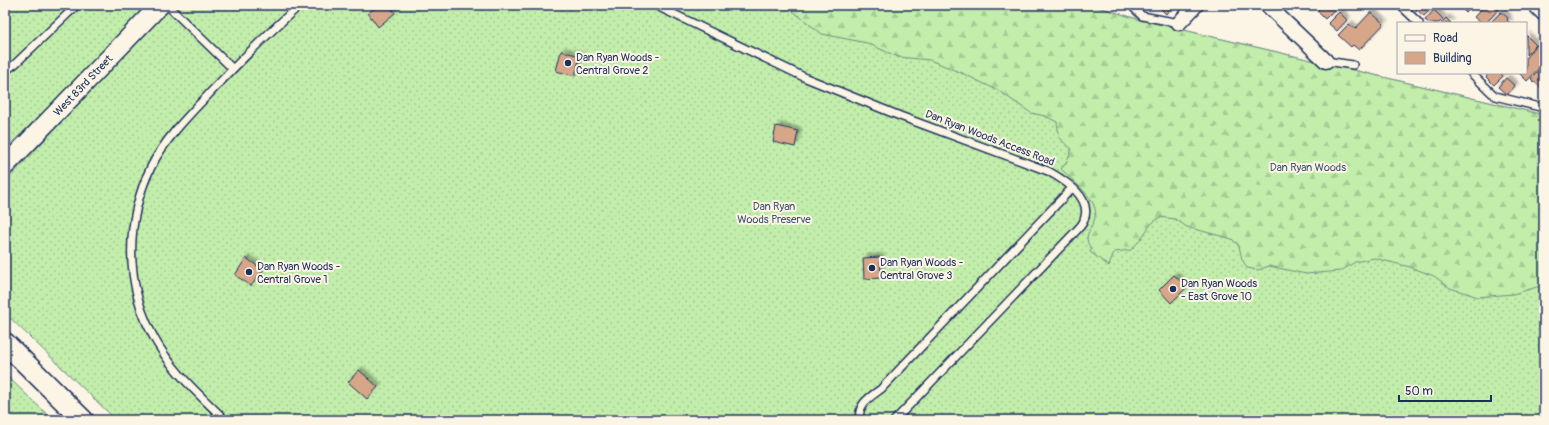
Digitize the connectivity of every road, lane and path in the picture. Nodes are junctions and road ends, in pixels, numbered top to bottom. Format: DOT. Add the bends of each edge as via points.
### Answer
graph roads {
  1 [pos="77,5"];
  2 [pos="160,5"];
  3 [pos="167,5"];
  4 [pos="300,5"];
  5 [pos="656,5"];
  6 [pos="1131,5"];
  7 [pos="1196,5"];
  8 [pos="1267,5"];
  9 [pos="1400,5"];
  10 [pos="1535,5"];
  11 [pos="1544,14"];
  12 [pos="1418,22"];
  13 [pos="1179,23"];
  14 [pos="1326,61"];
  15 [pos="1352,65"];
  16 [pos="232,69"];
  17 [pos="5,71"];
  18 [pos="1472,74"];
  19 [pos="1544,108"];
  20 [pos="5,166"];
  21 [pos="1072,188"];
  22 [pos="5,343"];
  23 [pos="83,420"];
  24 [pos="225,420"];
  25 [pos="860,420"];
  26 [pos="895,420"];
  1 -- 17 [label="lane"];
  2 -- 20 [label="street, West 83rd Street"];
  3 -- 16 [label="lane"];
  4 -- 16 [label="lane"];
  5 -- 21 [label="lane, Dan Ryan Woods Access Road" via="806,78 900,116 1035,165 1061,178"];
  6 -- 13 [label="lane" via="1142,16"];
  7 -- 13 [label="street"];
  8 -- 14 [label="street"];
  9 -- 12 [label="lane"];
  10 -- 11 [label="street"];
  14 -- 15 [label="lane"];
  16 -- 24 [label="lane" via="167,141 152,166 140,195 133,222 131,251 135,285 150,330 177,370"];
  18 -- 19 [label="lane" via="1495,96"];
  21 -- 25 [label="lane" via="863,403"];
  21 -- 26 [label="lane, Dan Ryan Woods Access Road" via="1085,203 1084,221"];
  22 -- 23 [label="main road"];
}
